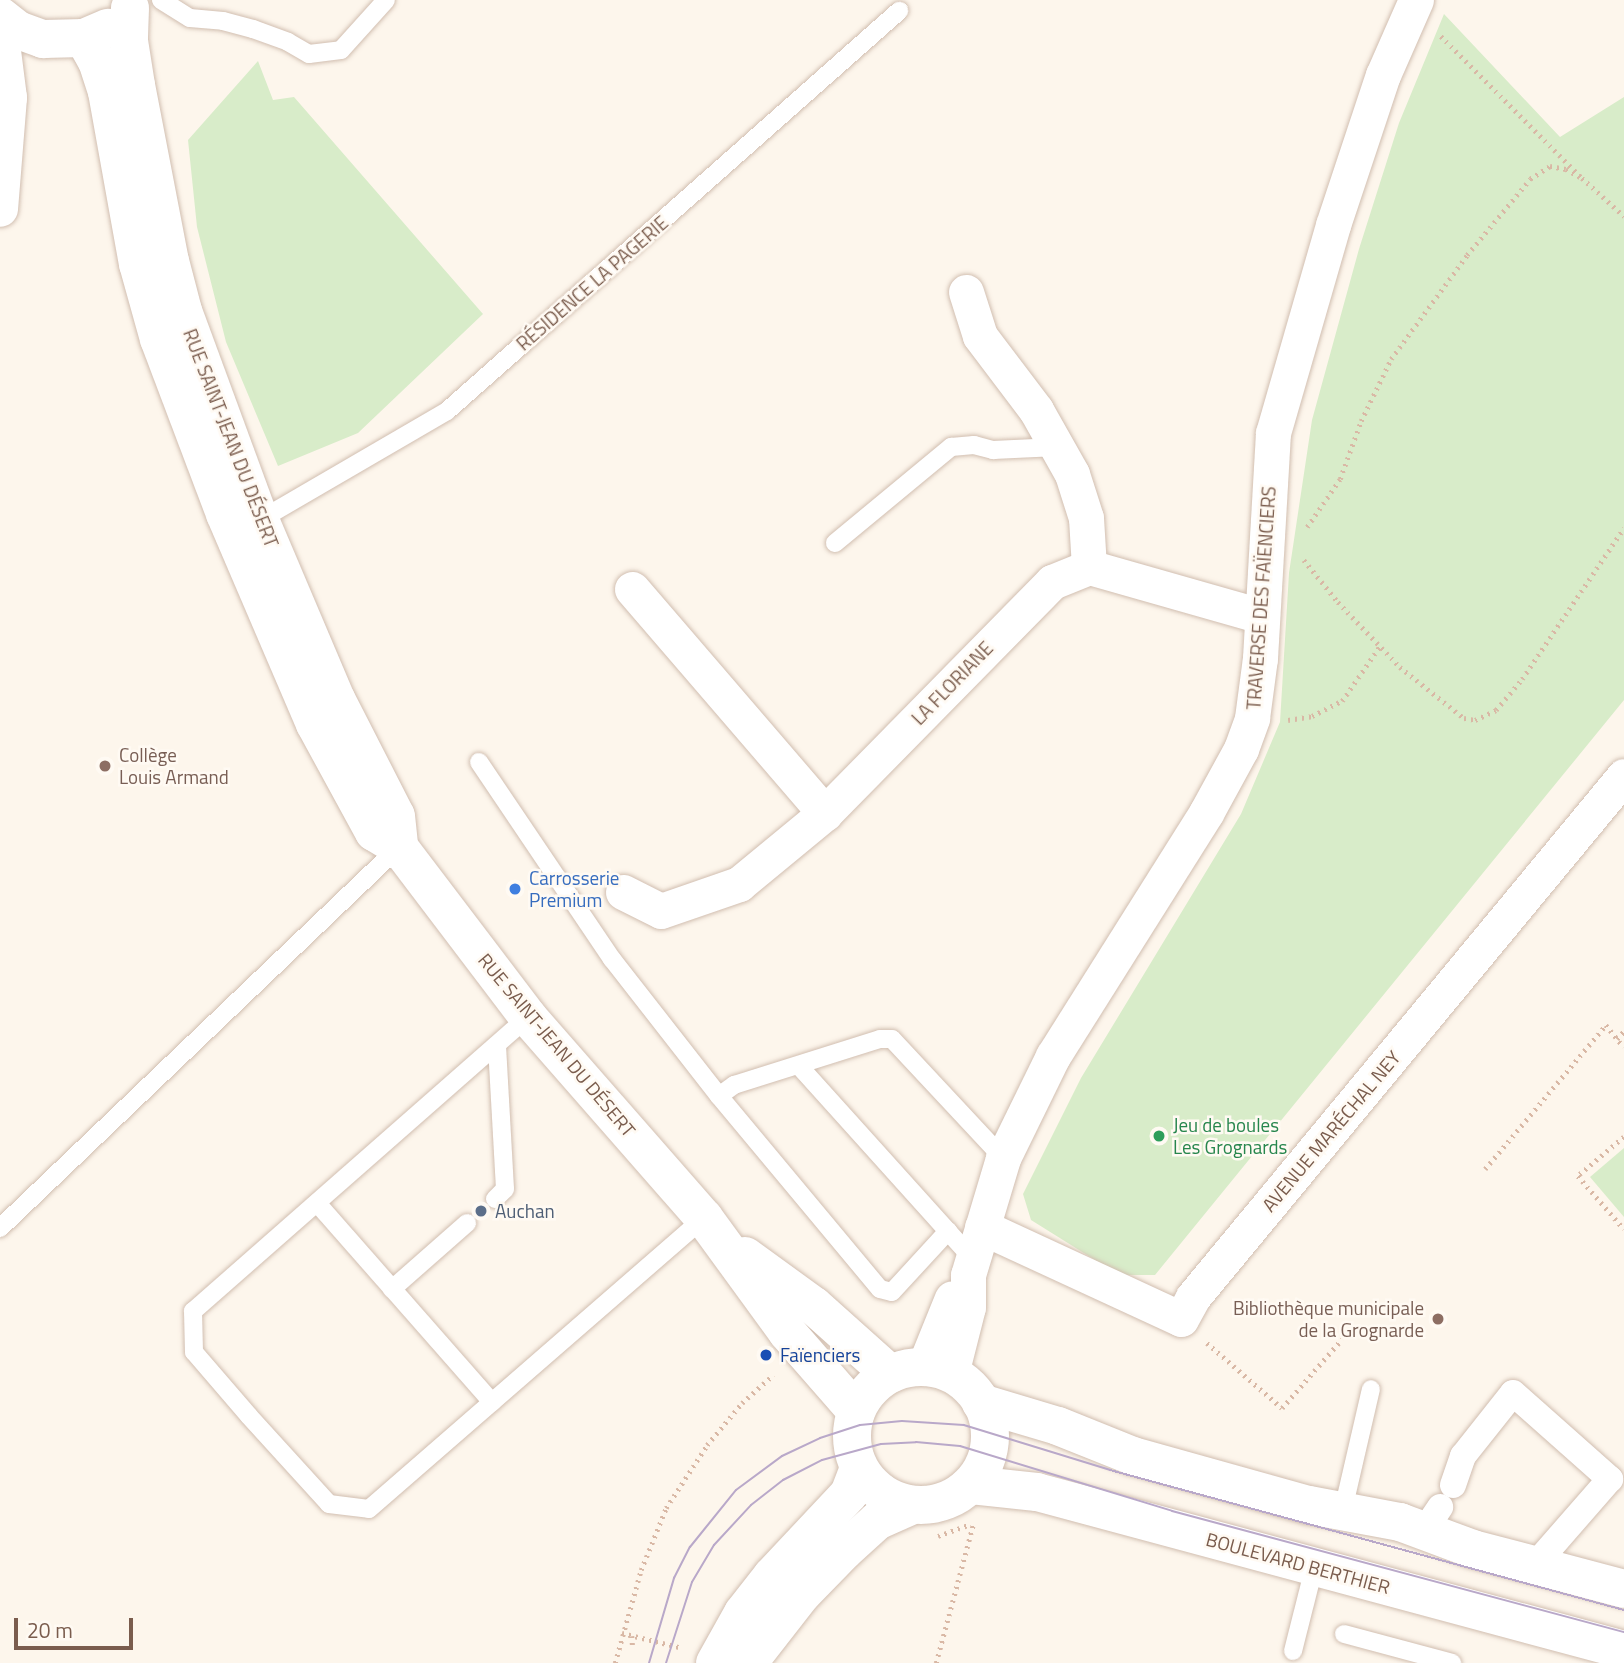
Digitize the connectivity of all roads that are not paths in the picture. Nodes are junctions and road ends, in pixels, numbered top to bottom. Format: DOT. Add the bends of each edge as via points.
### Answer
graph roads {
  1 [pos="386,0"];
  2 [pos="142,3"];
  3 [pos="1413,6"];
  4 [pos="899,11"];
  5 [pos="0,16"];
  6 [pos="0,27"];
  7 [pos="84,38"];
  8 [pos="43,39"];
  9 [pos="9,97"];
  10 [pos="0,209"];
  11 [pos="966,292"];
  12 [pos="1057,447"];
  13 [pos="260,520"];
  14 [pos="835,543"];
  15 [pos="1089,567"];
  16 [pos="632,589"];
  17 [pos="1261,616"];
  18 [pos="479,762"];
  19 [pos="1624,776"];
  20 [pos="825,813"];
  21 [pos="399,847"];
  22 [pos="622,892"];
  23 [pos="528,1017"];
  24 [pos="498,1046"];
  25 [pos="800,1067"];
  26 [pos="719,1096"];
  27 [pos="1003,1158"];
  28 [pos="495,1199"];
  29 [pos="317,1203"];
  30 [pos="467,1223"];
  31 [pos="0,1228"];
  32 [pos="712,1228"];
  33 [pos="948,1231"];
  34 [pos="974,1254"];
  35 [pos="393,1289"];
  36 [pos="921,1372"];
  37 [pos="1371,1389"];
  38 [pos="492,1402"];
  39 [pos="981,1402"];
  40 [pos="856,1411"];
  41 [pos="859,1468"];
  42 [pos="977,1502"];
  43 [pos="911,1506"];
  44 [pos="1439,1507"];
  45 [pos="1343,1510"];
  46 [pos="1534,1566"];
  47 [pos="1314,1567"];
  48 [pos="1624,1589"];
  49 [pos="1344,1634"];
  50 [pos="1624,1650"];
  51 [pos="1293,1651"];
  52 [pos="715,1663"];
  53 [pos="748,1663"];
  54 [pos="1452,1663"];
  1 -- 2 [label="lane" via="341,50 309,54 253,29 190,18"];
  2 -- 7 [label="street" via="110,27"];
  2 -- 13 [label="street, RUE SAINT-JEAN DU DÉSERT" via="129,41 177,286 207,382"];
  3 -- 17 [label="street, TRAVERSE DES FAÏENCIERS" via="1383,75 1333,225 1273,433"];
  4 -- 13 [label="lane, RÉSIDENCE LA PAGERIE" via="447,411"];
  5 -- 8 [label="street" via="18,30"];
  6 -- 9 [label="street"];
  7 -- 8 [label="street"];
  7 -- 21 [label="street, RUE SAINT-JEAN DU DÉSERT" via="107,92 138,264 159,339 225,514 316,724 374,832"];
  8 -- 9 [label="street"];
  9 -- 10 [label="street"];
  11 -- 12 [label="street" via="980,337 1036,410"];
  12 -- 14 [label="lane" via="951,447"];
  12 -- 15 [label="street" via="1072,474 1086,518"];
  13 -- 21 [label="street, RUE SAINT-JEAN DU DÉSERT" via="336,699 396,816"];
  15 -- 17 [label="street"];
  15 -- 20 [label="street, LA FLORIANE" via="1052,582"];
  16 -- 20 [label="street"];
  17 -- 27 [label="street, TRAVERSE DES FAÏENCIERS" via="1252,718 1241,749 1206,813 1052,1056"];
  18 -- 26 [label="lane" via="612,959"];
  19 -- 34 [label="street, AVENUE MARÉCHAL NEY" via="1193,1297 1181,1318"];
  20 -- 22 [label="street, LA FLORIANE" via="740,884 661,911"];
  21 -- 23 [label="street, RUE SAINT-JEAN DU DÉSERT"];
  21 -- 31 [label="lane"];
  23 -- 24 [label="lane"];
  23 -- 32 [label="street, RUE SAINT-JEAN DU DÉSERT"];
  24 -- 28 [label="lane" via="505,1189"];
  24 -- 29 [label="lane"];
  25 -- 26 [label="lane" via="734,1085"];
  25 -- 27 [label="lane" via="892,1039"];
  25 -- 33 [label="lane"];
  26 -- 33 [label="lane" via="880,1289 892,1292"];
  27 -- 34 [label="street, TRAVERSE DES FAÏENCIERS"];
  29 -- 35 [label="lane"];
  29 -- 38 [label="lane" via="193,1311 194,1352 249,1416 329,1504 369,1509"];
  30 -- 35 [label="lane"];
  32 -- 36 [label="street, RUE SAINT-JEAN DU DÉSERT" via="814,1306"];
  32 -- 38 [label="lane"];
  32 -- 40 [label="street, RUE SAINT-JEAN DU DÉSERT" via="787,1332"];
  33 -- 34 [label="lane"];
  34 -- 36 [label="street, TRAVERSE DES FAÏENCIERS" via="968,1307"];
  35 -- 38 [label="lane"];
  36 -- 39 [label="street" via="968,1385"];
  36 -- 40 [label="street" via="870,1390"];
  37 -- 45 [label="lane"];
  39 -- 42 [label="street" via="990,1444"];
  39 -- 45 [label="street" via="1133,1456 1309,1505"];
  40 -- 41 [label="street" via="852,1450"];
  41 -- 43 [label="street" via="872,1486"];
  41 -- 52 [label="street" via="849,1494 750,1604"];
  42 -- 43 [label="street" via="953,1498"];
  42 -- 47 [label="street, BOULEVARD BERTHIER" via="1037,1492"];
  43 -- 53 [label="street" via="877,1521 844,1551 802,1594"];
  44 -- 45 [label="street"];
  44 -- 46 [label="street" via="1473,1549"];
  44 -- 46 [label="street" via="1463,1456 1513,1393 1610,1479"];
  46 -- 48 [label="street"];
  47 -- 50 [label="street, BOULEVARD BERTHIER"];
  47 -- 51 [label="lane"];
  49 -- 54 [label="lane"];
}
